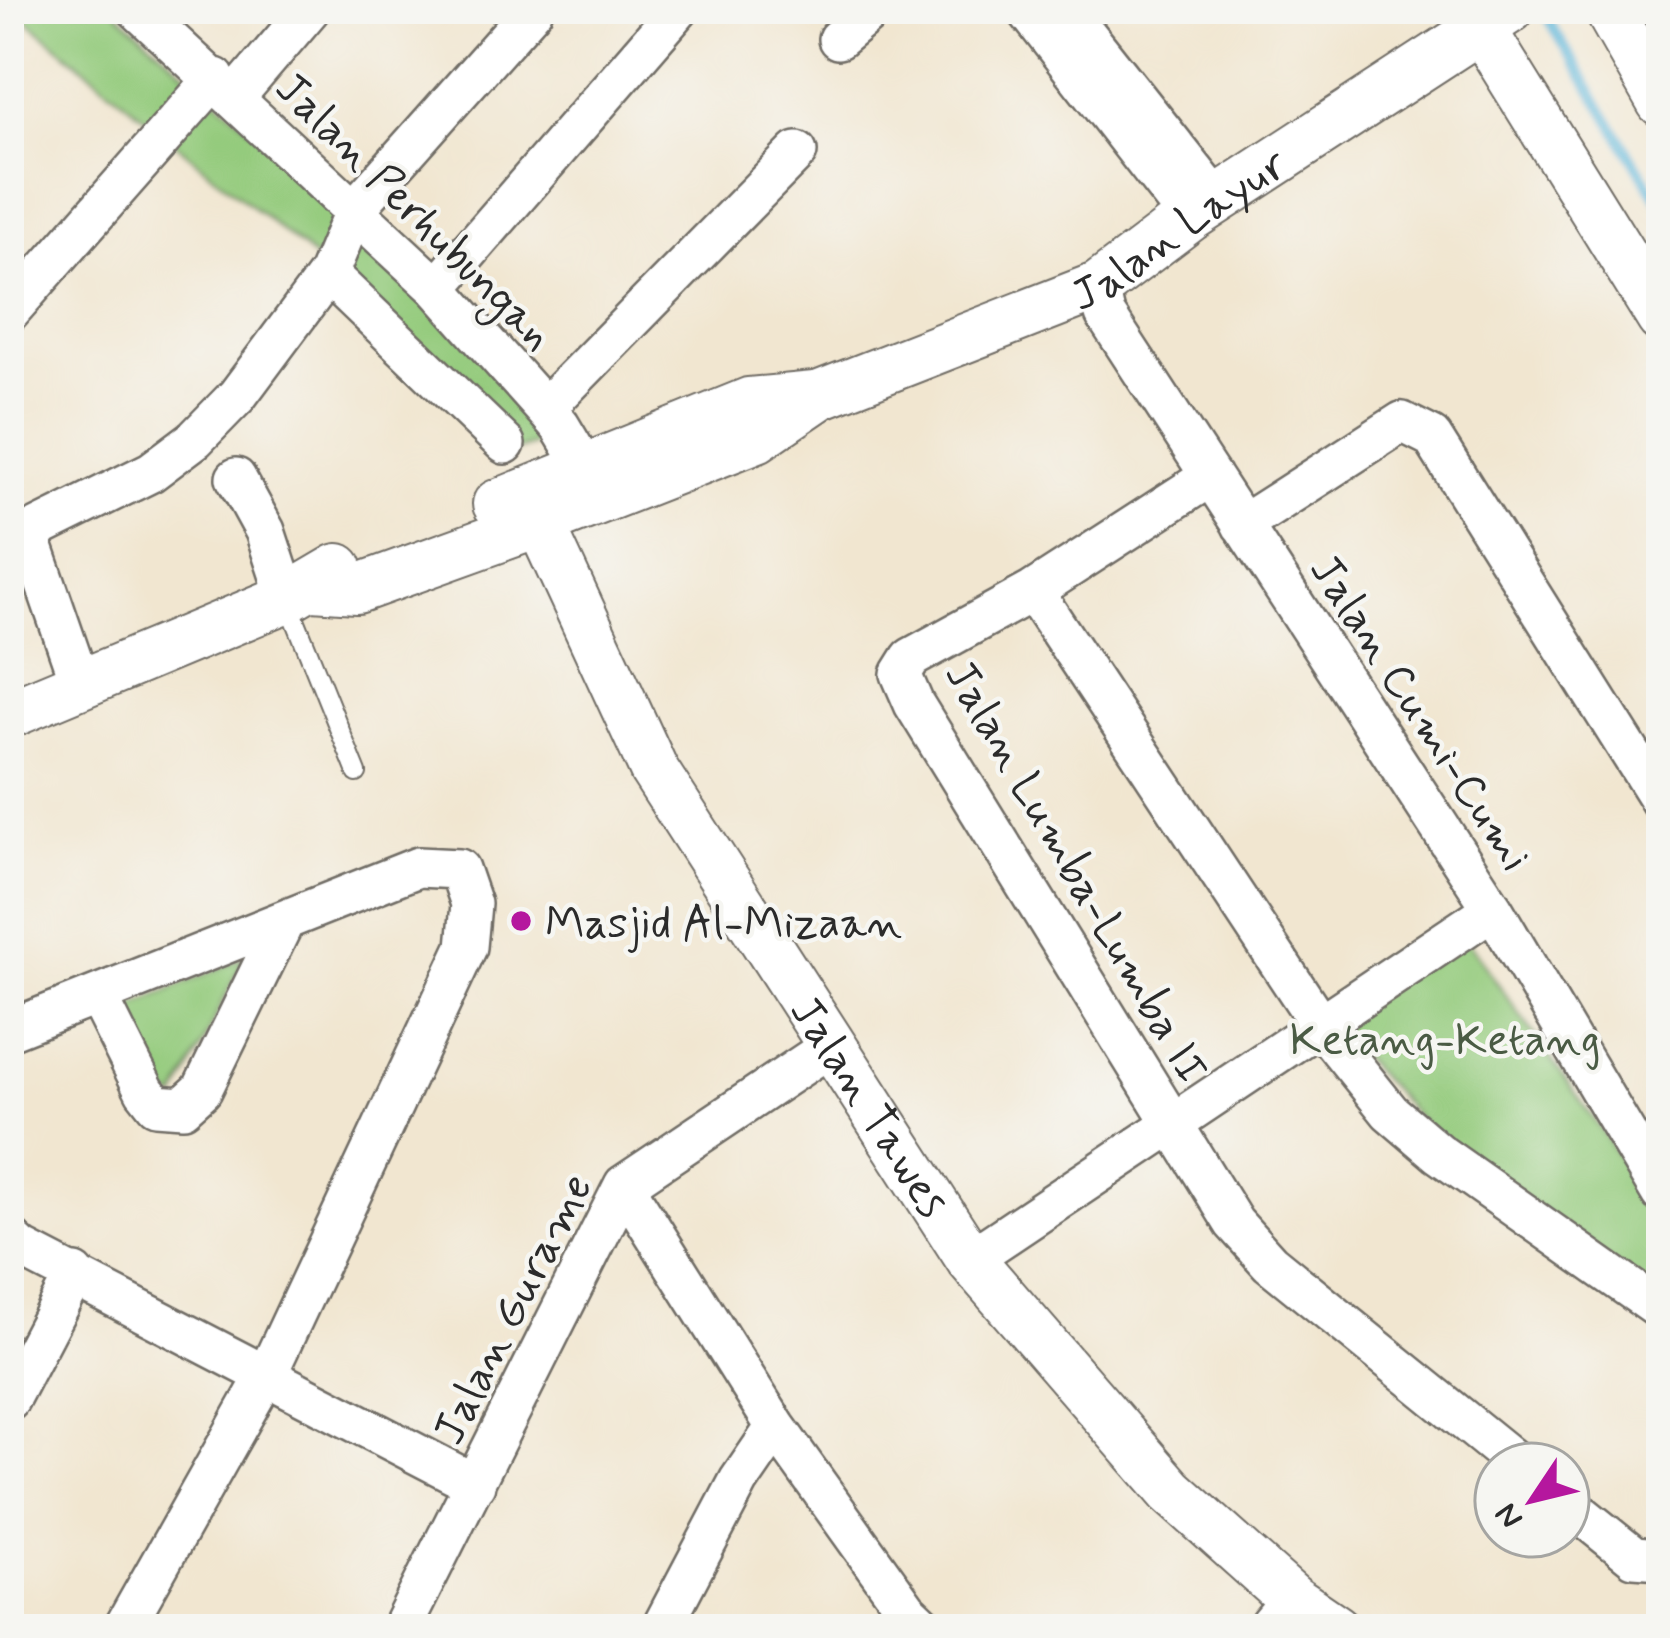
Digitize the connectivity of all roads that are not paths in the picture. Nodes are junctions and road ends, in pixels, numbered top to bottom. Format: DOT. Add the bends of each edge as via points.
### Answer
graph roads {
  1 [pos="310,9"];
  2 [pos="532,9"];
  3 [pos="679,9"];
  4 [pos="874,9"];
  5 [pos="1026,9"];
  6 [pos="1066,9"];
  7 [pos="1608,9"];
  8 [pos="151,14"];
  9 [pos="1490,15"];
  10 [pos="838,39"];
  11 [pos="225,87"];
  12 [pos="1661,102"];
  13 [pos="797,152"];
  14 [pos="355,209"];
  15 [pos="1204,210"];
  16 [pos="328,274"];
  17 [pos="1099,286"];
  18 [pos="437,288"];
  19 [pos="9,312"];
  20 [pos="1661,318"];
  21 [pos="545,408"];
  22 [pos="506,444"];
  23 [pos="1210,476"];
  24 [pos="236,478"];
  25 [pos="595,483"];
  26 [pos="533,508"];
  27 [pos="1242,525"];
  28 [pos="9,539"];
  29 [pos="1034,591"];
  30 [pos="300,592"];
  31 [pos="73,690"];
  32 [pos="9,714"];
  33 [pos="356,773"];
  34 [pos="1661,802"];
  35 [pos="1493,909"];
  36 [pos="284,920"];
  37 [pos="97,995"];
  38 [pos="1321,1026"];
  39 [pos="9,1030"];
  40 [pos="831,1046"];
  41 [pos="1171,1126"];
  42 [pos="624,1185"];
  43 [pos="1661,1193"];
  44 [pos="9,1237"];
  45 [pos="970,1258"];
  46 [pos="75,1274"];
  47 [pos="1661,1310"];
  48 [pos="268,1372"];
  49 [pos="9,1400"];
  50 [pos="776,1427"];
  51 [pos="1488,1440"];
  52 [pos="475,1484"];
  53 [pos="1592,1523"];
  54 [pos="1661,1559"];
  55 [pos="1279,1614"];
  56 [pos="676,1621"];
  57 [pos="123,1629"];
  58 [pos="401,1629"];
  59 [pos="927,1629"];
  60 [pos="1336,1629"];
  1 -- 11 [label="street"];
  2 -- 14 [label="street"];
  3 -- 18 [label="street"];
  4 -- 10 [label="street"];
  5 -- 15 [label="street"];
  6 -- 15 [label="street"];
  7 -- 12 [label="street"];
  8 -- 11 [label="street, Jalan Perhubungan"];
  9 -- 15 [label="street, Jalan Layur"];
  9 -- 20 [label="street"];
  11 -- 14 [label="street, Jalan Perhubungan"];
  11 -- 19 [label="street"];
  13 -- 21 [label="street"];
  14 -- 16 [label="street"];
  14 -- 18 [label="street, Jalan Perhubungan"];
  15 -- 17 [label="street, Jalan Layur"];
  16 -- 22 [label="street"];
  16 -- 31 [label="street" via="195,439 93,506 28,533"];
  17 -- 23 [label="street, Jalan Cumi-Cumi" via="1105,314"];
  17 -- 25 [label="street, Jalan Layur" via="820,395 757,438"];
  18 -- 21 [label="street, Jalan Perhubungan"];
  21 -- 25 [label="street, Jalan Perhubungan"];
  23 -- 27 [label="street, Jalan Cumi-Cumi"];
  23 -- 29 [label="street, Jalan Lumba-Lumba II"];
  24 -- 30 [label="street"];
  25 -- 26 [label="street, Jalan Layur"];
  26 -- 30 [label="street, Jalan Layur" via="357,589"];
  26 -- 40 [label="street, Jalan Tawes" via="654,770"];
  27 -- 34 [label="street" via="1402,422 1417,426 1432,437"];
  27 -- 35 [label="street, Jalan Cumi-Cumi"];
  28 -- 31 [label="street"];
  29 -- 38 [label="street"];
  29 -- 41 [label="street, Jalan Lumba-Lumba II" via="910,658 901,674"];
  30 -- 31 [label="street, Jalan Layur"];
  30 -- 33 [label="lane"];
  31 -- 32 [label="street, Jalan Layur"];
  35 -- 38 [label="street"];
  35 -- 43 [label="street, Jalan Cumi-Cumi"];
  36 -- 37 [label="street"];
  36 -- 37 [label="street" via="202,1090 183,1107 156,1106"];
  36 -- 48 [label="street" via="418,867 458,869 471,904 467,947"];
  37 -- 39 [label="street"];
  38 -- 41 [label="street"];
  38 -- 47 [label="street" via="1390,1112 1438,1153"];
  40 -- 42 [label="street, Jalan Gurame"];
  40 -- 45 [label="street, Jalan Tawes"];
  41 -- 45 [label="street"];
  41 -- 51 [label="street" via="1270,1263"];
  42 -- 50 [label="street"];
  42 -- 52 [label="street, Jalan Gurame"];
  44 -- 46 [label="street"];
  45 -- 55 [label="street, Jalan Tawes"];
  46 -- 48 [label="street"];
  46 -- 49 [label="street"];
  48 -- 52 [label="street"];
  48 -- 57 [label="street"];
  50 -- 56 [label="street" via="739,1481"];
  50 -- 59 [label="street"];
  52 -- 58 [label="street, Jalan Gurame"];
  53 -- 54 [label="street" via="1634,1557"];
  55 -- 60 [label="street, Jalan Tawes"];
}
